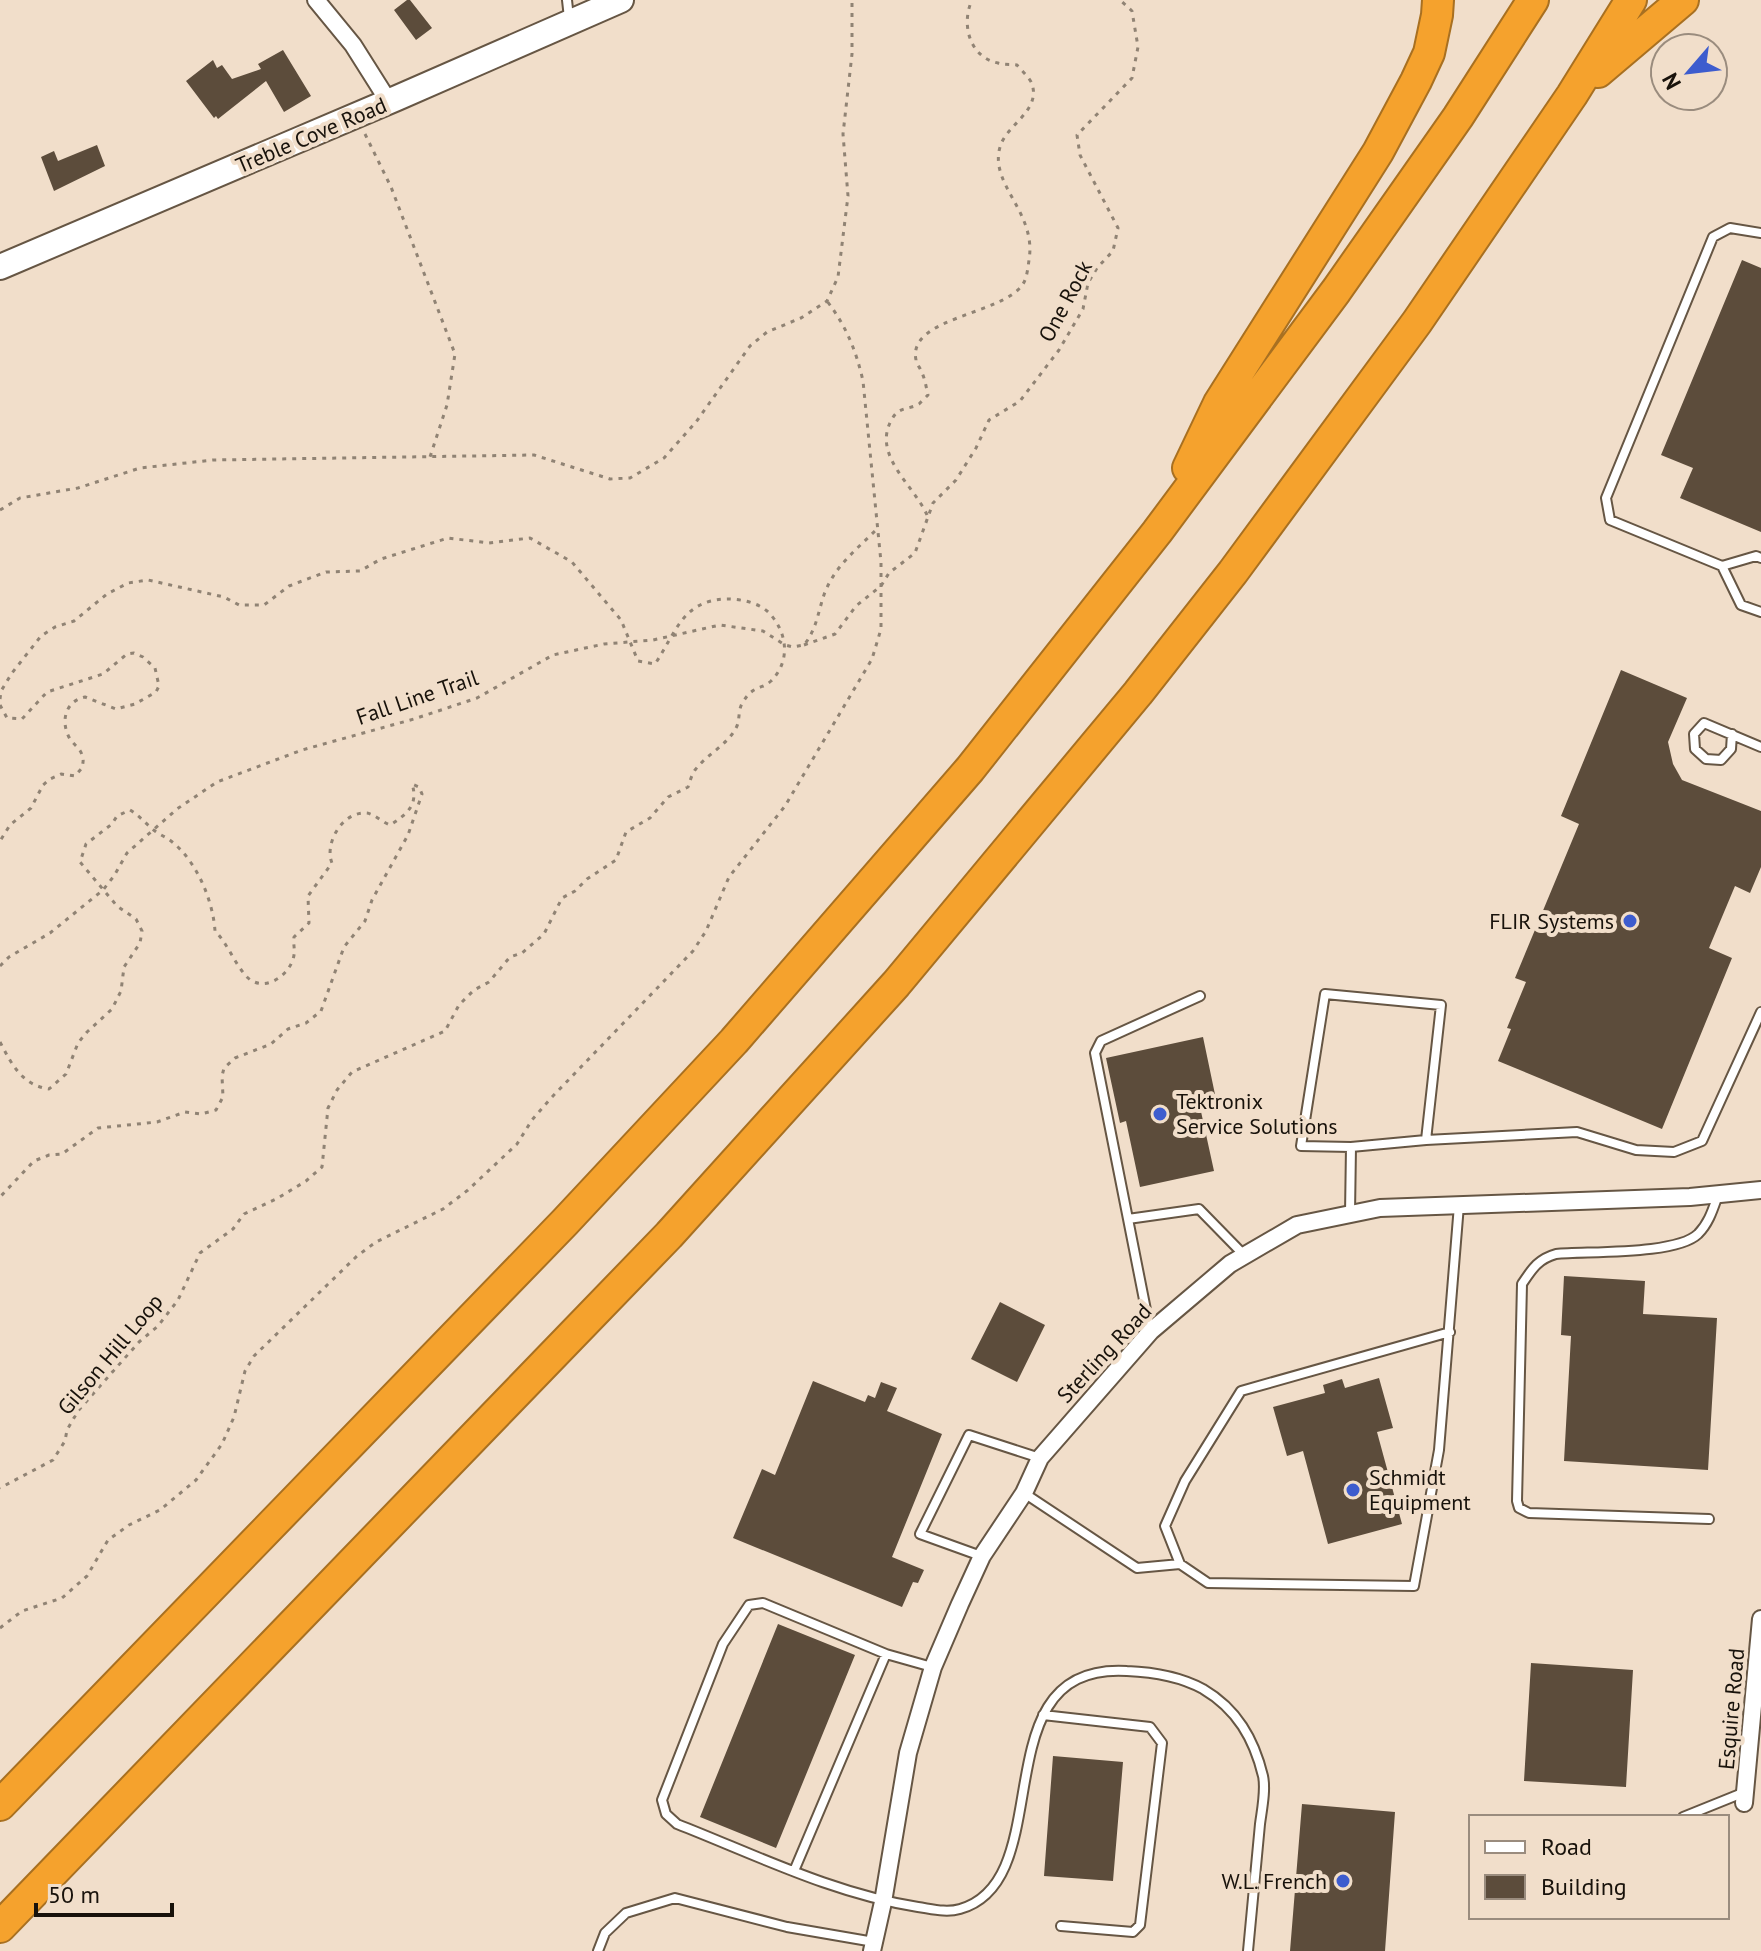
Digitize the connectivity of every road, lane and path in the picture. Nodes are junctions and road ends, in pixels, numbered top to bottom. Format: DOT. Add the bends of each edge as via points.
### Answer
graph roads {
  1 [pos="316,0"];
  2 [pos="621,0"];
  3 [pos="852,0"];
  4 [pos="972,0"];
  5 [pos="1120,0"];
  6 [pos="1438,0"];
  7 [pos="1533,0"];
  8 [pos="1631,0"];
  9 [pos="1683,0"];
  10 [pos="568,11"];
  11 [pos="1572,95"];
  12 [pos="389,102"];
  13 [pos="356,116"];
  14 [pos="1761,233"];
  15 [pos="0,267"];
  16 [pos="827,301"];
  17 [pos="430,457"];
  18 [pos="0,510"];
  19 [pos="927,515"];
  20 [pos="878,528"];
  21 [pos="1157,532"];
  22 [pos="1761,558"];
  23 [pos="1722,566"];
  24 [pos="881,586"];
  25 [pos="1761,612"];
  26 [pos="671,636"];
  27 [pos="630,641"];
  28 [pos="785,645"];
  29 [pos="804,645"];
  30 [pos="0,699"];
  31 [pos="0,705"];
  32 [pos="1732,734"];
  33 [pos="1761,747"];
  34 [pos="153,830"];
  35 [pos="0,841"];
  36 [pos="103,890"];
  37 [pos="0,966"];
  38 [pos="1200,996"];
  39 [pos="1761,1012"];
  40 [pos="0,1042"];
  41 [pos="1426,1140"];
  42 [pos="1351,1147"];
  43 [pos="1761,1190"];
  44 [pos="1719,1194"];
  45 [pos="0,1197"];
  46 [pos="1459,1204"];
  47 [pos="1350,1214"];
  48 [pos="1128,1219"];
  49 [pos="1244,1255"];
  50 [pos="1151,1331"];
  51 [pos="1450,1332"];
  52 [pos="1040,1458"];
  53 [pos="0,1488"];
  54 [pos="1024,1493"];
  55 [pos="1709,1519"];
  56 [pos="982,1556"];
  57 [pos="1180,1564"];
  58 [pos="1761,1619"];
  59 [pos="0,1628"];
  60 [pos="886,1654"];
  61 [pos="933,1667"];
  62 [pos="1043,1715"];
  63 [pos="1756,1732"];
  64 [pos="1745,1797"];
  65 [pos="0,1805"];
  66 [pos="1689,1815"];
  67 [pos="794,1871"];
  68 [pos="883,1902"];
  69 [pos="1061,1926"];
  70 [pos="0,1927"];
  71 [pos="873,1947"];
  72 [pos="598,1951"];
  73 [pos="1248,1951"];
  1 -- 12 [label="street"];
  2 -- 10 [label="main road, Treble Cove Road"];
  3 -- 16 [label="path" via="843,134 848,196 838,277"];
  4 -- 19 [label="path, One Rock" via="967,31 976,51 995,63 1017,65 1032,84 1031,104 1000,143 997,166 1027,224 1030,256 1022,285 1014,292 925,333 918,344 915,360 928,395 919,404 903,407 887,434 889,459"];
  5 -- 19 [label="path, One Rock" via="1132,11 1138,47 1132,78 1077,135 1080,155 1118,228 1113,251 1092,275 1083,309 1059,350 1020,401 989,420 961,472"];
  6 -- 21 [label="highway" via="1429,53 1401,110 1219,403"];
  7 -- 21 [label="highway" via="1336,291"];
  8 -- 11 [label="highway"];
  9 -- 11 [label="highway"];
  10 -- 12 [label="main road, Treble Cove Road"];
  11 -- 70 [label="highway" via="1408,335 1233,572 896,984 669,1235"];
  12 -- 13 [label="main road, Treble Cove Road"];
  13 -- 15 [label="main road, Treble Cove Road"];
  13 -- 17 [label="path" via="391,187 455,354 447,405"];
  14 -- 23 [label="lane" via="1730,228 1713,237 1606,498 1610,520"];
  16 -- 17 [label="path" via="750,346 664,458 630,478 610,479 534,455"];
  16 -- 20 [label="path" via="856,351 863,381"];
  17 -- 18 [label="path" via="213,460 140,468 78,488 20,498"];
  19 -- 24 [label="path, One Rock" via="915,553"];
  20 -- 24 [label="path"];
  20 -- 29 [label="path" via="839,565 814,633"];
  21 -- 65 [label="highway" via="970,769 734,1041"];
  22 -- 23 [label="lane"];
  23 -- 25 [label="lane" via="1741,605"];
  24 -- 29 [label="path, One Rock" via="856,606 835,634"];
  24 -- 59 [label="path" via="881,629 872,659 785,806 729,877 693,951 551,1098 517,1144 468,1190 357,1256 254,1356 222,1444 196,1480 160,1510 108,1540 87,1576 62,1598 22,1611"];
  26 -- 27 [label="path, Fall Line Trail"];
  26 -- 27 [label="path" via="655,664 638,661"];
  26 -- 28 [label="path, Fall Line Trail" via="720,625 763,631"];
  26 -- 28 [label="path" via="694,607 739,599 767,611 781,627"];
  27 -- 30 [label="path" via="621,620 572,562 530,538 489,543 448,538 360,571 326,572 289,586 264,605 239,605 148,580 128,583 74,621 41,636 12,673"];
  27 -- 34 [label="path, Fall Line Trail" via="553,655 477,698 302,750 217,782"];
  28 -- 29 [label="path, Fall Line Trail"];
  28 -- 53 [label="path, Gilson Hill Loop" via="784,660 770,683 754,688 741,705 737,726 695,770 688,787 626,832 616,860 562,898 544,934 474,990 445,1031 352,1072 328,1108 322,1167 244,1214 200,1253 178,1300 78,1411 53,1460"];
  31 -- 35 [label="path" via="7,718 22,719 47,692 103,674 127,654 143,657 158,676 156,692 135,704 116,709 85,697 71,703 65,725 81,751 82,768 75,776 61,774 43,785 31,808"];
  32 -- 32 [label="lane" via="1704,723 1694,734 1695,749 1706,759 1721,760 1731,749"];
  32 -- 33 [label="lane"];
  34 -- 36 [label="path, Fall Line Trail" via="127,853"];
  34 -- 36 [label="path" via="130,810 86,844 80,862"];
  34 -- 45 [label="path" via="171,840 196,868 214,912 215,931 247,977 268,982 285,974 294,957 294,937 309,923 308,896 332,863 329,842 342,823 367,813 390,825 409,812 416,794 412,784 422,794 408,835 365,921 344,947 321,1011 312,1020 224,1068 223,1097 216,1110 98,1128 62,1154 34,1161"];
  36 -- 37 [label="path, Fall Line Trail"];
  36 -- 40 [label="path" via="142,931 112,1009 78,1043 66,1074 49,1089 21,1077"];
  38 -- 48 [label="lane" via="1101,1041 1095,1053"];
  39 -- 41 [label="lane" via="1702,1141 1674,1152 1636,1150 1577,1132"];
  41 -- 42 [label="lane"];
  41 -- 42 [label="lane" via="1441,1005 1325,994 1301,1146"];
  42 -- 47 [label="lane"];
  43 -- 44 [label="street, Sterling Road"];
  44 -- 46 [label="street, Sterling Road"];
  44 -- 55 [label="lane" via="1708,1223 1688,1240 1642,1250 1556,1254 1534,1265 1522,1284 1519,1508 1529,1513"];
  46 -- 47 [label="street, Sterling Road"];
  46 -- 51 [label="lane"];
  47 -- 49 [label="street, Sterling Road" via="1297,1225"];
  48 -- 49 [label="lane" via="1199,1209"];
  48 -- 50 [label="lane"];
  49 -- 50 [label="street, Sterling Road"];
  50 -- 52 [label="street, Sterling Road"];
  51 -- 57 [label="lane" via="1241,1391 1185,1481 1165,1526"];
  51 -- 57 [label="lane" via="1439,1450 1414,1586 1208,1583"];
  52 -- 54 [label="street, Sterling Road"];
  52 -- 56 [label="lane" via="969,1435 920,1534"];
  54 -- 56 [label="street, Sterling Road"];
  54 -- 57 [label="lane" via="1137,1568"];
  56 -- 61 [label="street, Sterling Road"];
  58 -- 63 [label="street, Esquire Road"];
  60 -- 61 [label="lane"];
  60 -- 67 [label="lane"];
  60 -- 67 [label="lane" via="763,1603 749,1605 723,1644 662,1800 666,1814 677,1824"];
  61 -- 68 [label="street, Sterling Road" via="908,1753"];
  62 -- 68 [label="lane" via="1012,1845 995,1882 978,1900 955,1910"];
  62 -- 69 [label="lane" via="1150,1727 1162,1743 1140,1925 1133,1932"];
  62 -- 73 [label="lane" via="1071,1682 1115,1670 1185,1680 1238,1718 1254,1744 1264,1781"];
  63 -- 64 [label="street, Esquire Road"];
  64 -- 66 [label="lane"];
  67 -- 68 [label="lane"];
  68 -- 71 [label="street, Sterling Road"];
  71 -- 72 [label="lane" via="675,1898 626,1913 605,1933"];
}
